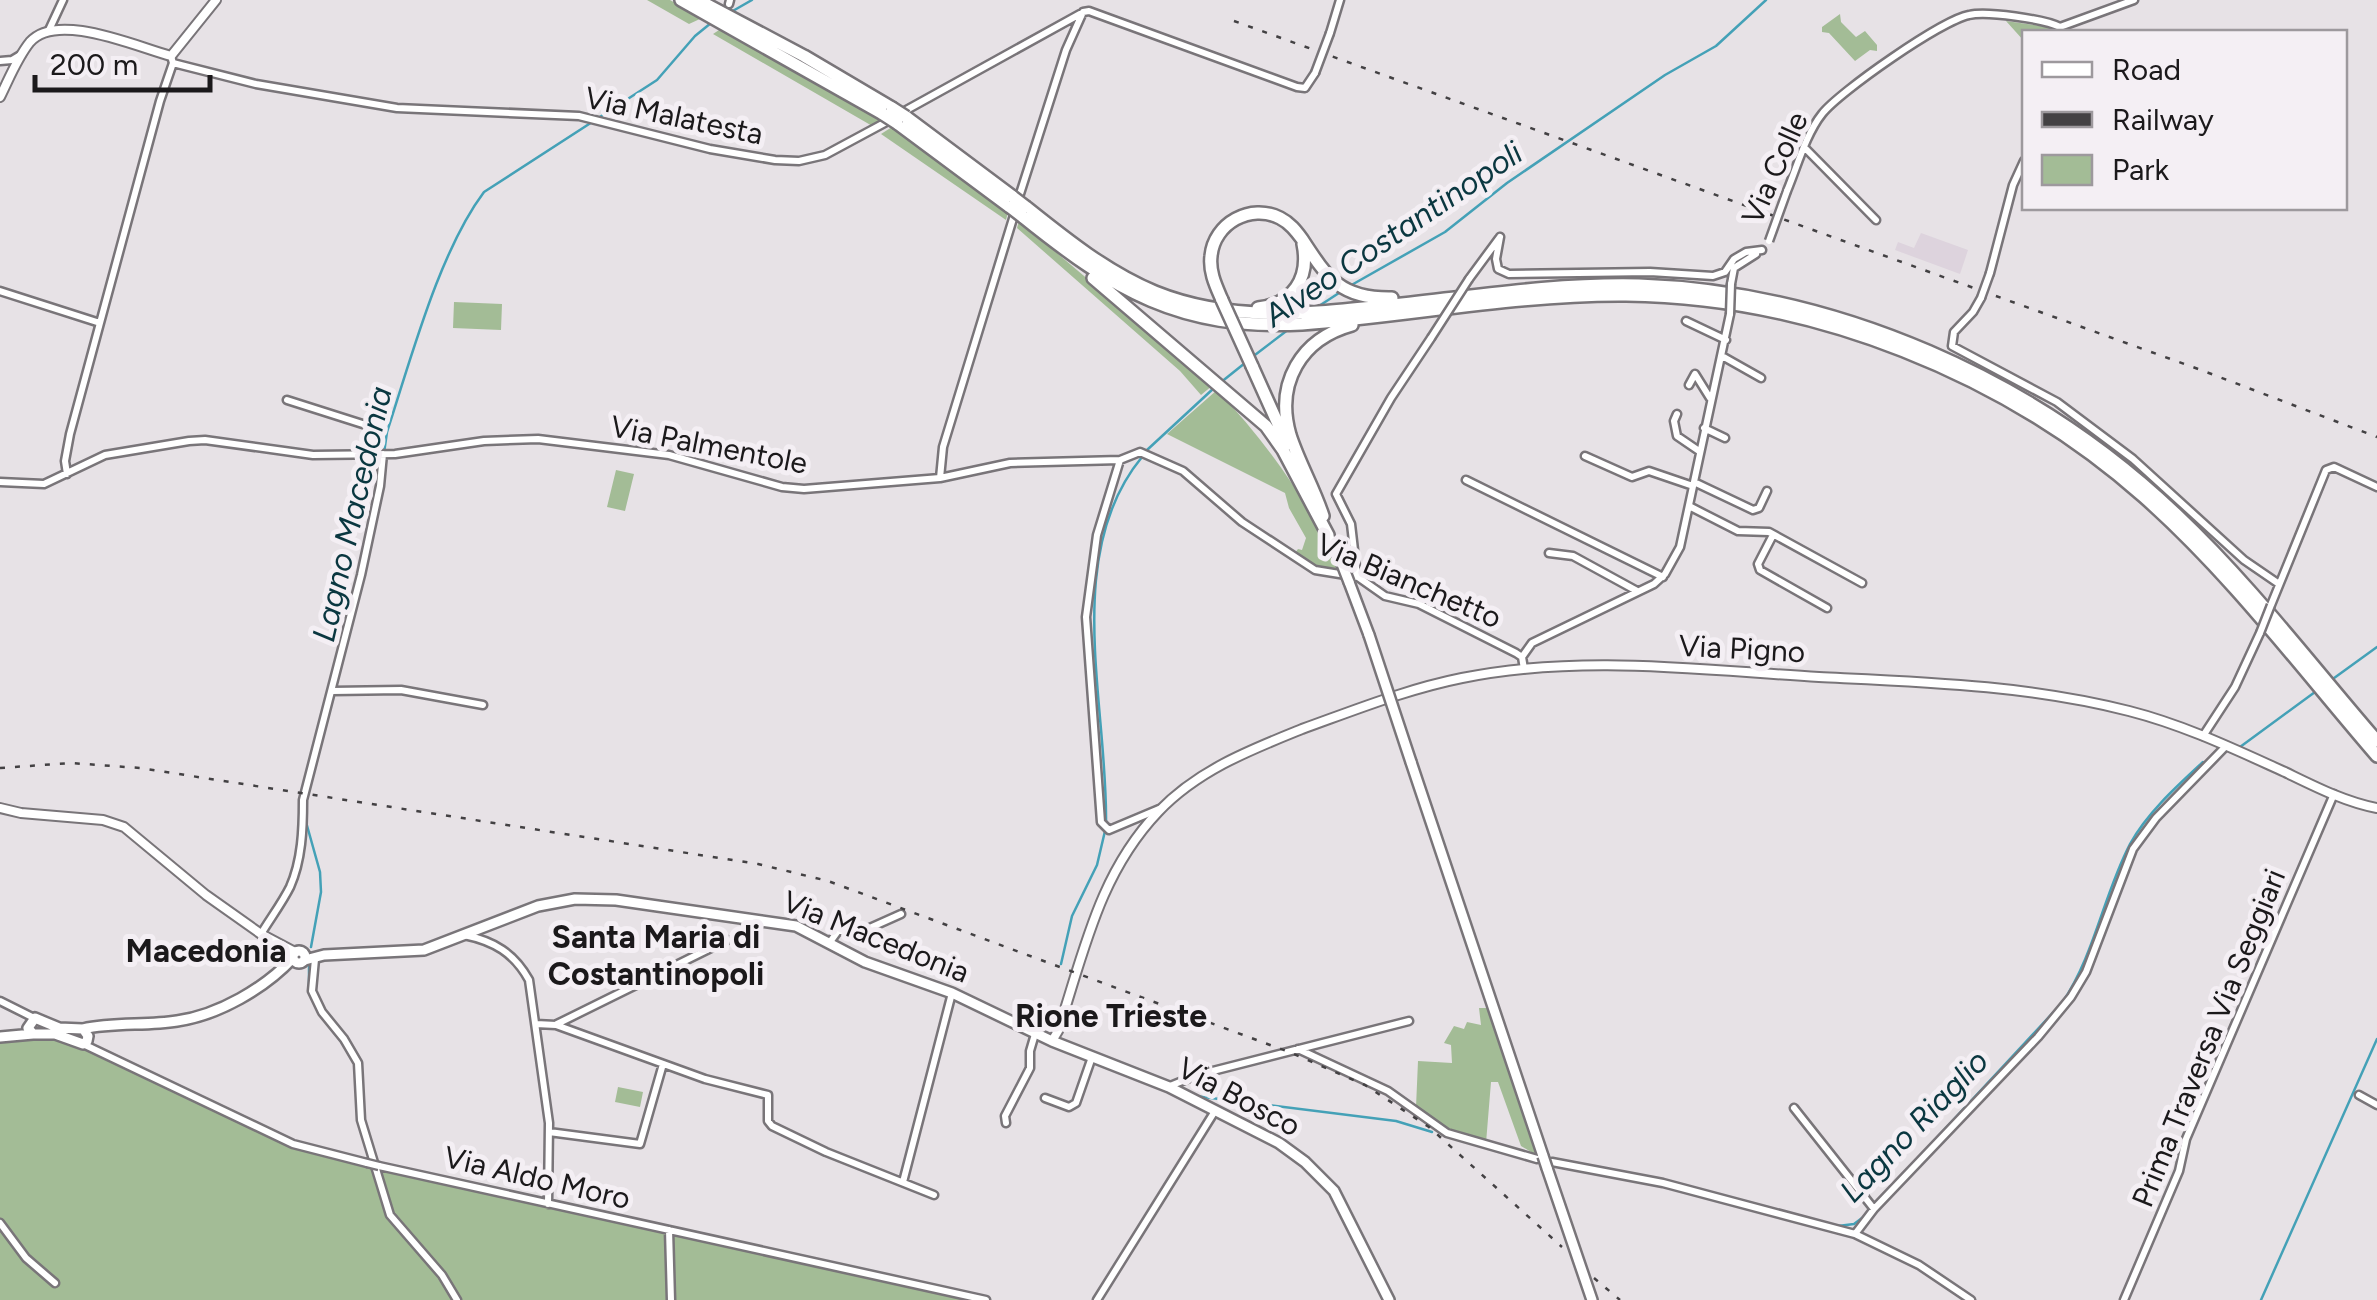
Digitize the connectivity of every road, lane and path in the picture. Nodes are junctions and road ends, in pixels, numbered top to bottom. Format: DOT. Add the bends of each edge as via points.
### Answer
graph roads {
  1 [pos="62,0"];
  2 [pos="216,0"];
  3 [pos="681,0"];
  4 [pos="698,0"];
  5 [pos="1340,0"];
  6 [pos="2134,0"];
  7 [pos="708,10"];
  8 [pos="1080,14"];
  9 [pos="49,30"];
  10 [pos="2061,30"];
  11 [pos="23,53"];
  12 [pos="172,60"];
  13 [pos="0,61"];
  14 [pos="0,97"];
  15 [pos="1806,148"];
  16 [pos="2022,165"];
  17 [pos="1024,212"];
  18 [pos="1876,220"];
  19 [pos="1302,240"];
  20 [pos="1057,244"];
  21 [pos="1762,250"];
  22 [pos="0,291"];
  23 [pos="1158,293"];
  24 [pos="1467,297"];
  25 [pos="1483,305"];
  26 [pos="1300,319"];
  27 [pos="1686,321"];
  28 [pos="100,323"];
  29 [pos="1726,340"];
  30 [pos="1722,356"];
  31 [pos="1761,378"];
  32 [pos="1688,385"];
  33 [pos="287,400"];
  34 [pos="1710,400"];
  35 [pos="1677,414"];
  36 [pos="1704,428"];
  37 [pos="1725,438"];
  38 [pos="1700,451"];
  39 [pos="369,454"];
  40 [pos="383,454"];
  41 [pos="1586,456"];
  42 [pos="1120,460"];
  43 [pos="67,474"];
  44 [pos="940,478"];
  45 [pos="1466,480"];
  46 [pos="0,482"];
  47 [pos="1694,484"];
  48 [pos="2377,486"];
  49 [pos="1767,492"];
  50 [pos="1689,506"];
  51 [pos="1328,535"];
  52 [pos="1773,535"];
  53 [pos="1549,553"];
  54 [pos="1663,577"];
  55 [pos="1353,580"];
  56 [pos="1862,584"];
  57 [pos="2279,584"];
  58 [pos="1638,592"];
  59 [pos="1827,608"];
  60 [pos="1522,657"];
  61 [pos="1524,669"];
  62 [pos="332,692"];
  63 [pos="483,705"];
  64 [pos="2203,736"];
  65 [pos="2377,742"];
  66 [pos="2226,746"];
  67 [pos="2377,756"];
  68 [pos="2334,794"];
  69 [pos="0,808"];
  70 [pos="2377,808"];
  71 [pos="1160,809"];
  72 [pos="901,914"];
  73 [pos="260,934"];
  74 [pos="464,935"];
  75 [pos="727,940"];
  76 [pos="830,942"];
  77 [pos="305,957"];
  78 [pos="952,993"];
  79 [pos="0,1000"];
  80 [pos="1408,1021"];
  81 [pos="536,1024"];
  82 [pos="556,1024"];
  83 [pos="31,1026"];
  84 [pos="1035,1034"];
  85 [pos="86,1036"];
  86 [pos="0,1037"];
  87 [pos="1052,1042"];
  88 [pos="1298,1049"];
  89 [pos="1092,1057"];
  90 [pos="663,1064"];
  91 [pos="1169,1087"];
  92 [pos="2359,1095"];
  93 [pos="1045,1098"];
  94 [pos="2377,1105"];
  95 [pos="1794,1108"];
  96 [pos="1215,1111"];
  97 [pos="1006,1123"];
  98 [pos="549,1132"];
  99 [pos="1545,1161"];
  100 [pos="903,1182"];
  101 [pos="934,1194"];
  102 [pos="548,1204"];
  103 [pos="1874,1209"];
  104 [pos="0,1223"];
  105 [pos="669,1230"];
  106 [pos="1855,1234"];
  107 [pos="55,1283"];
  108 [pos="981,1299"];
  109 [pos="457,1300"];
  110 [pos="671,1300"];
  111 [pos="1097,1300"];
  112 [pos="1388,1300"];
  113 [pos="1592,1300"];
  114 [pos="1970,1300"];
  115 [pos="2124,1300"];
  1 -- 9 [label="street"];
  2 -- 12 [label="street"];
  3 -- 7 [label="highway"];
  4 -- 7 [label="highway"];
  5 -- 8 [label="street, bridge" via="1305,88"];
  6 -- 10 [label="street, Via Colle"];
  7 -- 17 [label="highway, bridge" via="888,111"];
  8 -- 12 [label="street, Via Malatesta" via="846,144 798,162 710,149 579,116 397,108 256,84"];
  8 -- 44 [label="street" via="984,307"];
  9 -- 11 [label="street"];
  9 -- 12 [label="street" via="78,31"];
  10 -- 15 [label="street, Via Colle" via="2048,22 1976,14 1954,20 1828,108"];
  11 -- 13 [label="street"];
  11 -- 14 [label="street"];
  12 -- 28 [label="street"];
  15 -- 18 [label="street"];
  15 -- 21 [label="street, Via Colle, bridge"];
  16 -- 57 [label="street, bridge" via="1981,298 1954,332 1952,346 2057,402"];
  17 -- 20 [label="highway"];
  17 -- 23 [label="highway"];
  19 -- 23 [label="highway" via="1302,280 1270,306"];
  19 -- 24 [label="highway" via="1344,290 1378,298"];
  19 -- 51 [label="highway, bridge" via="1290,224 1256,213 1234,220 1210,256 1222,300"];
  20 -- 26 [label="highway" via="1155,304 1214,320 1280,325"];
  20 -- 51 [label="highway" via="1277,440"];
  21 -- 29 [label="street, Via Colle, bridge" via="1734,268"];
  21 -- 55 [label="street, bridge" via="1734,258 1713,276 1510,274 1496,264 1500,237 1335,492 1351,524"];
  22 -- 28 [label="street"];
  23 -- 26 [label="highway" via="1215,309"];
  24 -- 26 [label="highway"];
  24 -- 65 [label="highway" via="1622,285 1712,292 1865,328 1990,380 2070,428 2152,491 2226,566"];
  25 -- 26 [label="highway"];
  25 -- 51 [label="highway" via="1353,325 1319,339 1302,355 1286,390 1286,417"];
  25 -- 67 [label="highway" via="1613,295 1711,301 1862,337 1985,388 2090,454 2173,524"];
  27 -- 29 [label="street"];
  28 -- 43 [label="street" via="70,434"];
  29 -- 30 [label="street, Via Colle"];
  30 -- 31 [label="street"];
  30 -- 34 [label="street, Via Colle"];
  32 -- 34 [label="street" via="1696,374"];
  33 -- 39 [label="street" via="372,427"];
  34 -- 36 [label="street, Via Colle"];
  35 -- 38 [label="street" via="1677,436"];
  36 -- 37 [label="street"];
  36 -- 38 [label="street, Via Colle"];
  38 -- 47 [label="street, Via Colle"];
  39 -- 40 [label="street, Via Palmentole"];
  39 -- 43 [label="street, Via Palmentole" via="313,455 189,441 104,455"];
  40 -- 44 [label="street, Via Palmentole" via="538,438 670,454 793,489"];
  40 -- 62 [label="street"];
  41 -- 47 [label="street" via="1632,477 1649,471"];
  42 -- 44 [label="street, Via Bianchetto" via="1010,463"];
  42 -- 55 [label="street, Via Bianchetto" via="1150,454 1316,570"];
  42 -- 71 [label="street, Via Pigno" via="1097,535 1086,617 1101,822 1105,831"];
  43 -- 46 [label="street, Via Palmentole" via="38,485"];
  45 -- 54 [label="street"];
  47 -- 49 [label="street" via="1753,510"];
  47 -- 50 [label="street, Via Colle"];
  48 -- 57 [label="street" via="2329,467"];
  50 -- 52 [label="street" via="1738,531"];
  50 -- 54 [label="street, Via Colle" via="1680,547"];
  51 -- 55 [label="main road, bridge"];
  52 -- 56 [label="street"];
  52 -- 59 [label="street" via="1758,568"];
  53 -- 58 [label="street" via="1573,556"];
  54 -- 58 [label="street"];
  55 -- 60 [label="street, Via Bianchetto" via="1420,604"];
  55 -- 99 [label="main road, bridge"];
  57 -- 64 [label="street, bridge" via="2235,687"];
  58 -- 60 [label="street" via="1532,642"];
  60 -- 61 [label="street, Via Bianchetto"];
  61 -- 64 [label="street, Via Pigno" via="1633,666 2016,689 2126,710"];
  61 -- 71 [label="street, Via Pigno" via="1425,687 1273,741 1214,768"];
  62 -- 63 [label="street" via="400,690"];
  62 -- 73 [label="street" via="303,800 304,830 291,885"];
  64 -- 66 [label="street, Via Pigno"];
  66 -- 68 [label="street, Via Pigno"];
  66 -- 103 [label="street" via="2133,849 2070,997"];
  68 -- 70 [label="street, Via Pigno"];
  68 -- 115 [label="street, Prima Traversa Via Seggiari"];
  69 -- 73 [label="street, Via Macedonia" via="103,820 132,830 185,880"];
  71 -- 87 [label="street, Via Pigno" via="1114,870"];
  72 -- 76 [label="street" via="864,931 838,931"];
  73 -- 77 [label="street, Via Macedonia"];
  74 -- 76 [label="main road, Via Macedonia" via="550,902 601,898 762,919"];
  74 -- 77 [label="main road, Via Macedonia" via="424,950"];
  74 -- 81 [label="street" via="494,944 519,963 529,980"];
  75 -- 82 [label="street"];
  76 -- 78 [label="main road, Via Macedonia"];
  77 -- 85 [label="main road" via="238,999 180,1021 100,1028"];
  77 -- 109 [label="street" via="322,1012 358,1063 361,1120 390,1215"];
  78 -- 84 [label="main road, Via Macedonia"];
  78 -- 100 [label="street"];
  79 -- 83 [label="street"];
  80 -- 88 [label="street"];
  81 -- 82 [label="street"];
  81 -- 98 [label="street"];
  82 -- 90 [label="street"];
  83 -- 85 [label="main road"];
  83 -- 85 [label="main road"];
  83 -- 86 [label="main road"];
  84 -- 87 [label="main road, Via Macedonia"];
  84 -- 97 [label="street" via="1030,1068"];
  85 -- 102 [label="street, Via Aldo Moro, bridge" via="96,1049 293,1144"];
  87 -- 89 [label="main road, Via Bosco"];
  88 -- 91 [label="street"];
  88 -- 99 [label="street" via="1377,1085 1447,1133"];
  89 -- 91 [label="main road, Via Bosco"];
  89 -- 93 [label="street" via="1076,1103 1069,1107"];
  90 -- 98 [label="street" via="640,1144"];
  90 -- 100 [label="street" via="768,1095 772,1126"];
  91 -- 96 [label="main road, Via Bosco"];
  92 -- 94 [label="street"];
  95 -- 103 [label="street"];
  96 -- 111 [label="street"];
  96 -- 112 [label="main road, Via Bosco" via="1296,1154 1334,1191"];
  98 -- 102 [label="street"];
  99 -- 106 [label="street" via="1663,1183"];
  99 -- 113 [label="main road"];
  100 -- 101 [label="street"];
  102 -- 105 [label="street, Via Aldo Moro"];
  103 -- 106 [label="street"];
  104 -- 107 [label="street"];
  105 -- 108 [label="street, Via Aldo Moro"];
  105 -- 110 [label="street"];
  106 -- 114 [label="street"];
}
